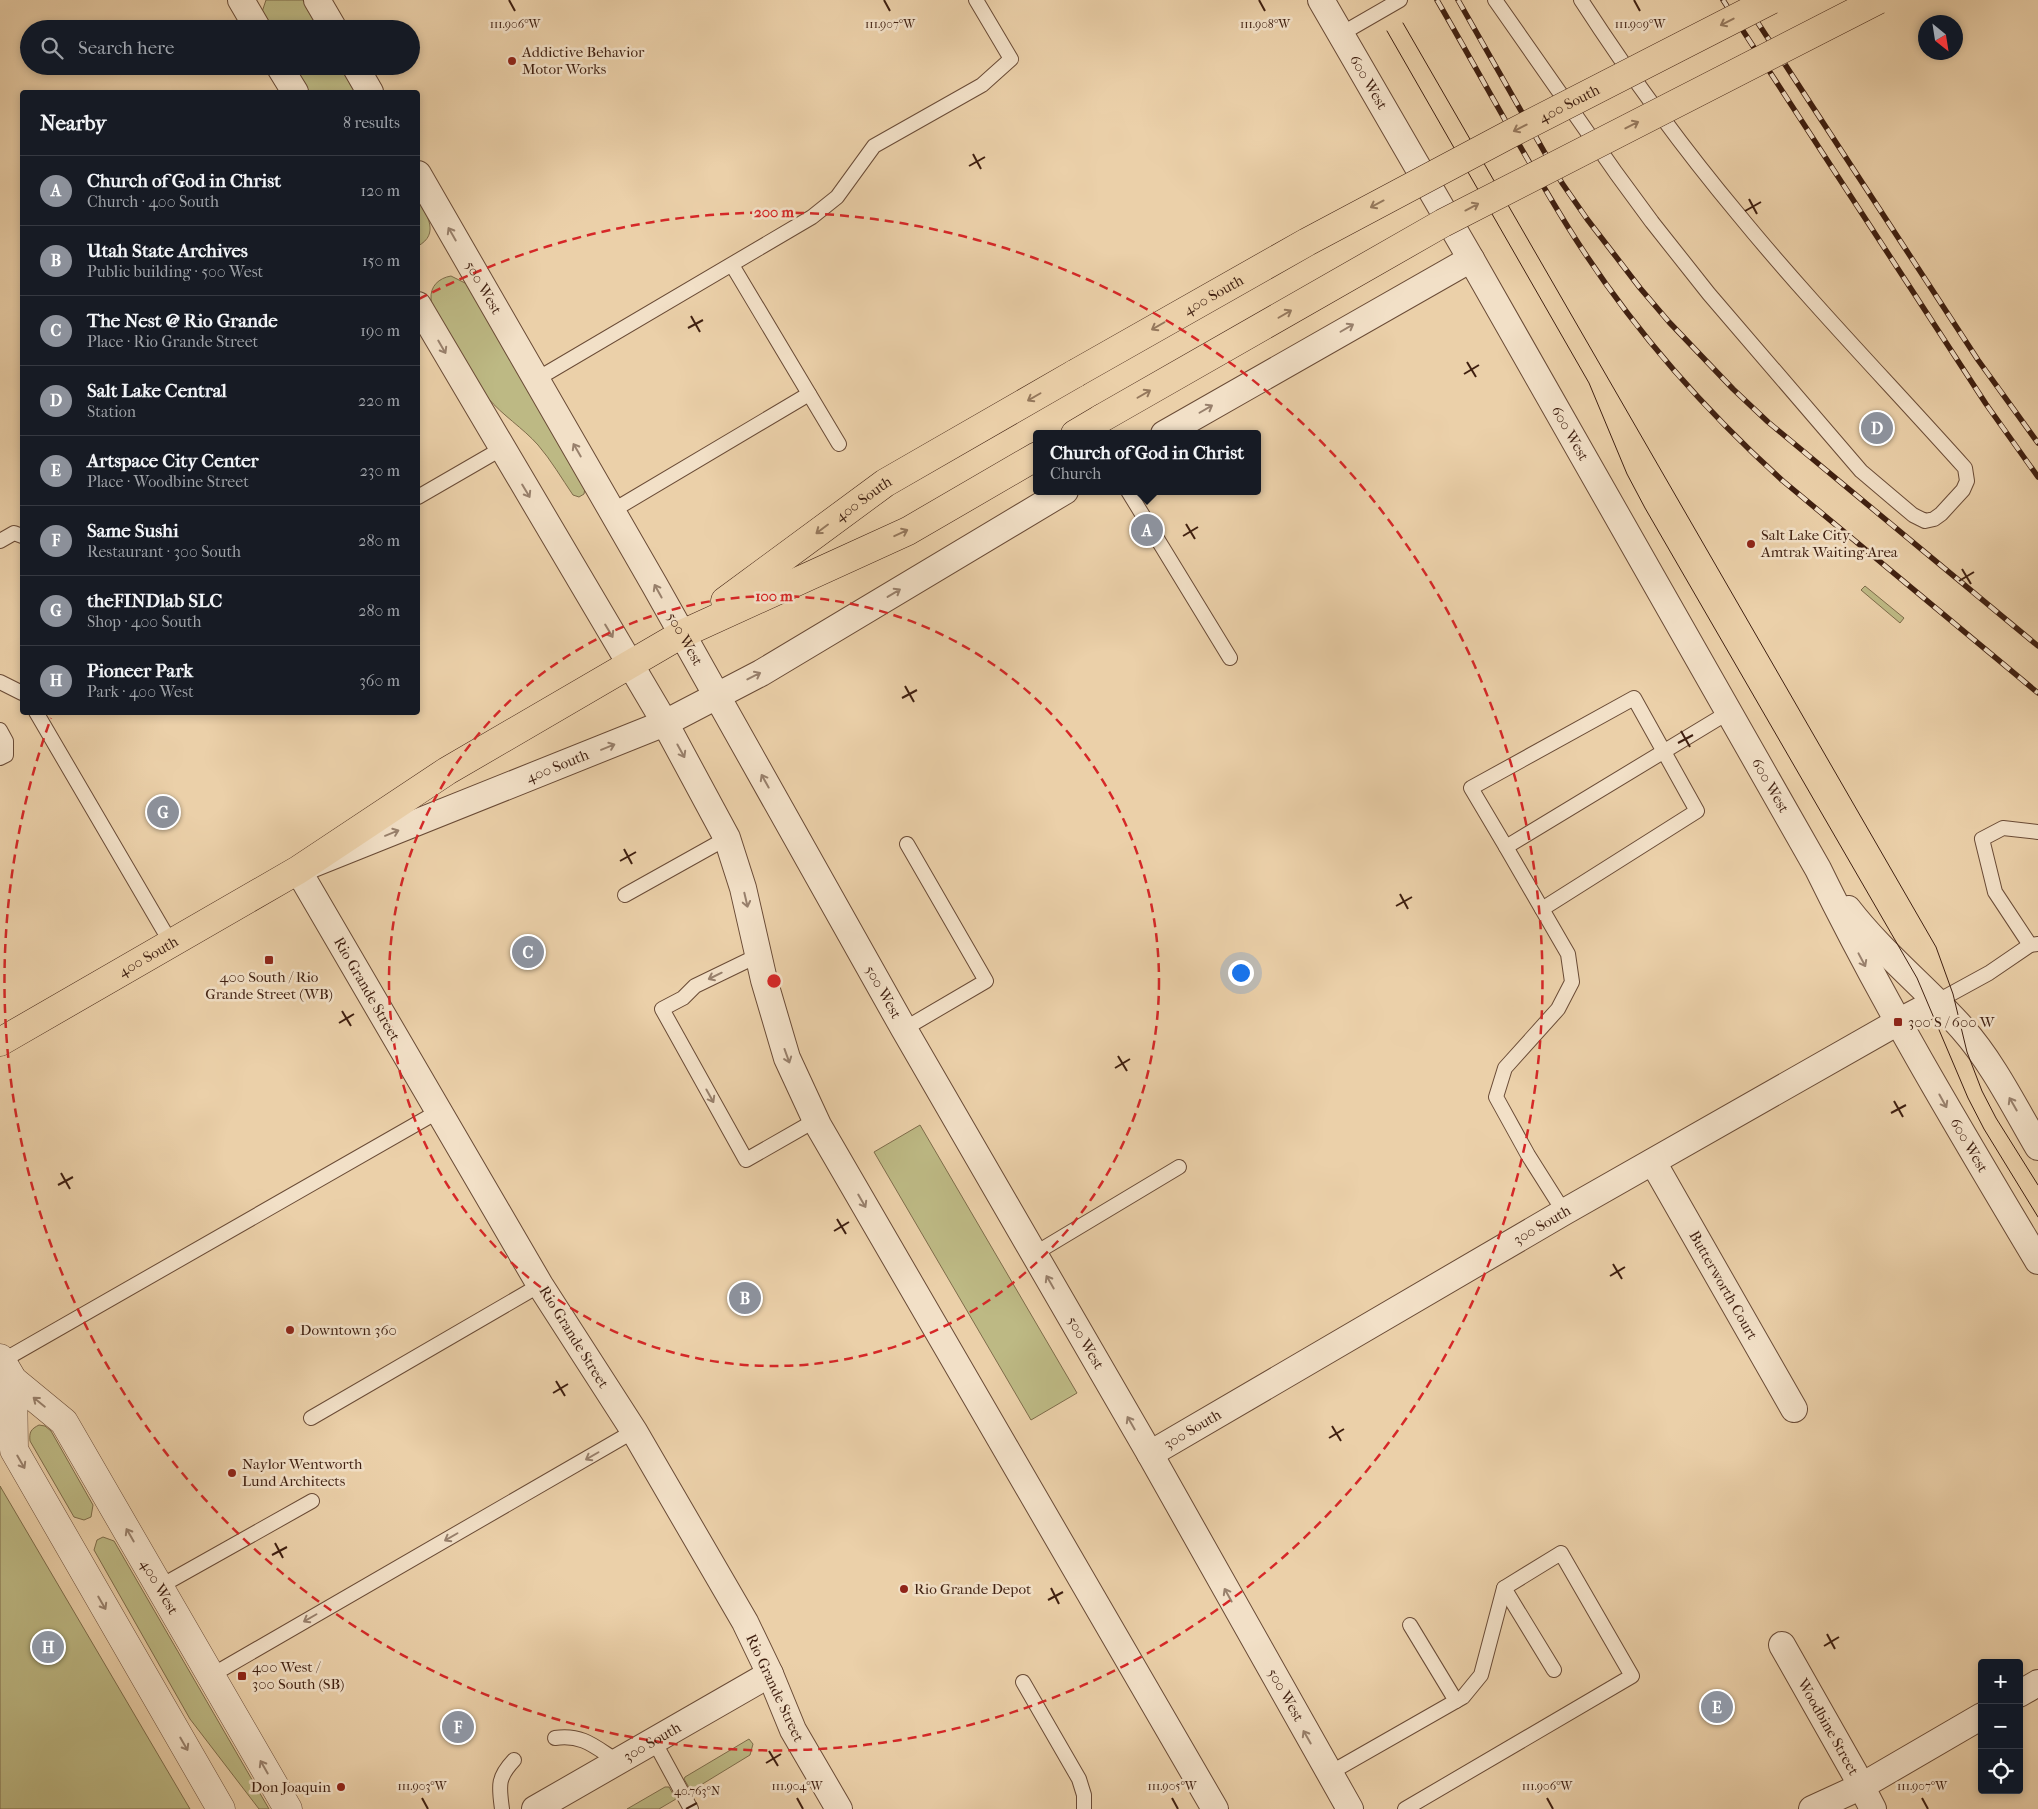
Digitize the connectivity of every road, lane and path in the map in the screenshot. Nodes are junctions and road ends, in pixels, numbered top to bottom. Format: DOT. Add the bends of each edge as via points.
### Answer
graph roads {
  1 [pos="241,0"];
  2 [pos="317,0"];
  3 [pos="976,0"];
  4 [pos="1321,0"];
  5 [pos="1400,0"];
  6 [pos="1495,0"];
  7 [pos="1581,0"];
  8 [pos="1771,0"];
  9 [pos="1878,0"];
  10 [pos="253,20"];
  11 [pos="329,20"];
  12 [pos="1341,34"];
  13 [pos="284,75"];
  14 [pos="360,75"];
  15 [pos="293,90"];
  16 [pos="369,90"];
  17 [pos="420,177"];
  18 [pos="1471,259"];
  19 [pos="732,264"];
  20 [pos="420,308"];
  21 [pos="537,379"];
  22 [pos="810,394"];
  23 [pos="1082,430"];
  24 [pos="1171,430"];
  25 [pos="839,444"];
  26 [pos="501,449"];
  27 [pos="1033,458"];
  28 [pos="1058,495"];
  29 [pos="1130,495"];
  30 [pos="420,496"];
  31 [pos="612,511"];
  32 [pos="20,535"];
  33 [pos="0,542"];
  34 [pos="682,634"];
  35 [pos="1230,658"];
  36 [pos="630,664"];
  37 [pos="0,682"];
  38 [pos="20,692"];
  39 [pos="717,695"];
  40 [pos="1729,712"];
  41 [pos="38,715"];
  42 [pos="665,723"];
  43 [pos="0,730"];
  44 [pos="1666,752"];
  45 [pos="0,758"];
  46 [pos="2038,832"];
  47 [pos="727,838"];
  48 [pos="907,844"];
  49 [pos="1506,847"];
  50 [pos="1818,869"];
  51 [pos="298,870"];
  52 [pos="625,896"];
  53 [pos="1542,909"];
  54 [pos="171,943"];
  55 [pos="2034,945"];
  56 [pos="759,955"];
  57 [pos="1936,1002"];
  58 [pos="1898,1022"];
  59 [pos="904,1029"];
  60 [pos="0,1042"];
  61 [pos="439,1111"];
  62 [pos="816,1120"];
  63 [pos="2038,1146"];
  64 [pos="1652,1162"];
  65 [pos="1179,1167"];
  66 [pos="1564,1212"];
  67 [pos="1034,1254"];
  68 [pos="2038,1261"];
  69 [pos="540,1285"];
  70 [pos="5,1366"];
  71 [pos="1794,1409"];
  72 [pos="311,1418"];
  73 [pos="634,1431"];
  74 [pos="1150,1454"];
  75 [pos="312,1501"];
  76 [pos="159,1586"];
  77 [pos="1504,1588"];
  78 [pos="1410,1625"];
  79 [pos="1782,1646"];
  80 [pos="1554,1670"];
  81 [pos="770,1674"];
  82 [pos="212,1675"];
  83 [pos="1023,1682"];
  84 [pos="2038,1683"];
  85 [pos="2023,1692"];
  86 [pos="1456,1701"];
  87 [pos="1978,1719"];
  88 [pos="555,1738"];
  89 [pos="654,1741"];
  90 [pos="514,1760"];
  91 [pos="617,1761"];
  92 [pos="1328,1774"];
  93 [pos="1866,1798"];
  94 [pos="220,1809"];
  95 [pos="288,1809"];
  96 [pos="502,1809"];
  97 [pos="535,1809"];
  98 [pos="691,1809"];
  99 [pos="839,1809"];
  100 [pos="1084,1809"];
  101 [pos="1215,1809"];
  102 [pos="1350,1809"];
  103 [pos="1406,1809"];
  104 [pos="1812,1809"];
  1 -- 10 [label="street"];
  2 -- 11 [label="street"];
  3 -- 19 [label="lane" via="1011,59 982,85 874,146 837,197 812,217"];
  4 -- 12 [label="street, 600 West"];
  5 -- 12 [label="lane"];
  6 -- 7 [label="lane" via="1616,173 1756,350 1861,471 1913,516 1925,521 1934,519 1964,490 1967,481 1965,468 1846,339 1732,208 1650,102"];
  8 -- 34 [label="main road, 400 South, one-way, bridge" via="1307,242 885,483"];
  23 -- 9 [label="main road, one-way, bridge" via="1443,223"];
  12 -- 18 [label="street, 600 West"];
  13 -- 15 [label="street"];
  14 -- 16 [label="street"];
  21 -- 17 [label="street, 500 West, one-way"];
  24 -- 18 [label="street, one-way"];
  18 -- 40 [label="street, 600 West"];
  19 -- 21 [label="lane"];
  19 -- 22 [label="lane"];
  20 -- 26 [label="street, one-way"];
  31 -- 21 [label="street, 500 West, one-way"];
  22 -- 25 [label="lane"];
  22 -- 31 [label="lane"];
  26 -- 30 [label="lane"];
  26 -- 36 [label="street, one-way"];
  34 -- 27 [label="main road, 400 South, one-way" via="908,531"];
  39 -- 28 [label="street, 400 South, one-way" via="761,673"];
  29 -- 35 [label="lane"];
  34 -- 31 [label="street, 500 West, one-way"];
  32 -- 33 [label="lane" via="14,533"];
  34 -- 36 [label="main road, 400 South"];
  34 -- 39 [label="street, 500 West"];
  36 -- 42 [label="street"];
  36 -- 51 [label="main road, 400 South" via="447,771"];
  37 -- 38 [label="lane"];
  39 -- 42 [label="street, 400 South"];
  59 -- 39 [label="street, 500 West, one-way"];
  40 -- 44 [label="lane"];
  40 -- 50 [label="street, 600 West"];
  41 -- 54 [label="lane"];
  42 -- 47 [label="street, one-way"];
  51 -- 42 [label="street, 400 South, one-way"];
  43 -- 45 [label="lane" via="6,741 6,754"];
  44 -- 49 [label="lane"];
  44 -- 49 [label="lane" via="1634,698 1471,788"];
  44 -- 53 [label="lane" via="1697,811"];
  46 -- 55 [label="lane" via="2003,828 1982,839 1995,892"];
  47 -- 52 [label="lane"];
  47 -- 56 [label="street, one-way"];
  48 -- 59 [label="lane" via="986,981"];
  49 -- 53 [label="lane"];
  50 -- 57 [label="street, 600 West" via="1860,924"];
  50 -- 58 [label="street, 600 West, one-way" via="1862,959"];
  51 -- 54 [label="main road, 400 South"];
  51 -- 61 [label="street, Rio Grande Street"];
  53 -- 66 [label="lane" via="1568,954 1572,982 1558,1009 1505,1068 1496,1097"];
  54 -- 60 [label="main road, 400 South"];
  55 -- 57 [label="lane"];
  56 -- 62 [label="street, one-way" via="787,1058"];
  56 -- 62 [label="lane, one-way" via="695,986 683,998 662,1010 746,1160"];
  57 -- 58 [label="street, 300 South"];
  63 -- 57 [label="street, 600 West, one-way" via="1987,1060"];
  58 -- 64 [label="street, 300 South"];
  58 -- 68 [label="street, 600 West, one-way"];
  59 -- 67 [label="street, 500 West"];
  61 -- 69 [label="street, Rio Grande Street"];
  61 -- 70 [label="lane"];
  62 -- 101 [label="street, one-way"];
  64 -- 66 [label="street, 300 South"];
  64 -- 71 [label="street, Butterworth Court"];
  65 -- 67 [label="lane"];
  66 -- 74 [label="street, 300 South"];
  74 -- 67 [label="street, 500 West, one-way"];
  69 -- 72 [label="lane"];
  69 -- 73 [label="street, Rio Grande Street"];
  76 -- 70 [label="street, 400 West, one-way" via="64,1422"];
  70 -- 94 [label="street, one-way" via="14,1450"];
  73 -- 81 [label="street, Rio Grande Street" via="745,1622"];
  73 -- 82 [label="lane, one-way"];
  92 -- 74 [label="street, 500 West, one-way"];
  75 -- 76 [label="lane"];
  76 -- 82 [label="street, 400 West"];
  77 -- 80 [label="lane"];
  77 -- 86 [label="lane" via="1481,1675"];
  77 -- 103 [label="lane" via="1561,1554 1632,1676"];
  78 -- 86 [label="lane"];
  79 -- 93 [label="street, Woodbine Street"];
  81 -- 89 [label="street, 300 South"];
  81 -- 99 [label="street, Rio Grande Street" via="793,1730"];
  95 -- 82 [label="street, 400 West, one-way"];
  83 -- 100 [label="lane" via="1079,1779"];
  84 -- 85 [label="street"];
  86 -- 92 [label="lane"];
  87 -- 93 [label="street"];
  88 -- 91 [label="lane" via="582,1739"];
  89 -- 91 [label="street, 300 South"];
  89 -- 98 [label="lane"];
  90 -- 96 [label="lane" via="503,1772 499,1786"];
  91 -- 97 [label="street, 300 South"];
  92 -- 102 [label="street, 500 West"];
  93 -- 104 [label="street"];
}
